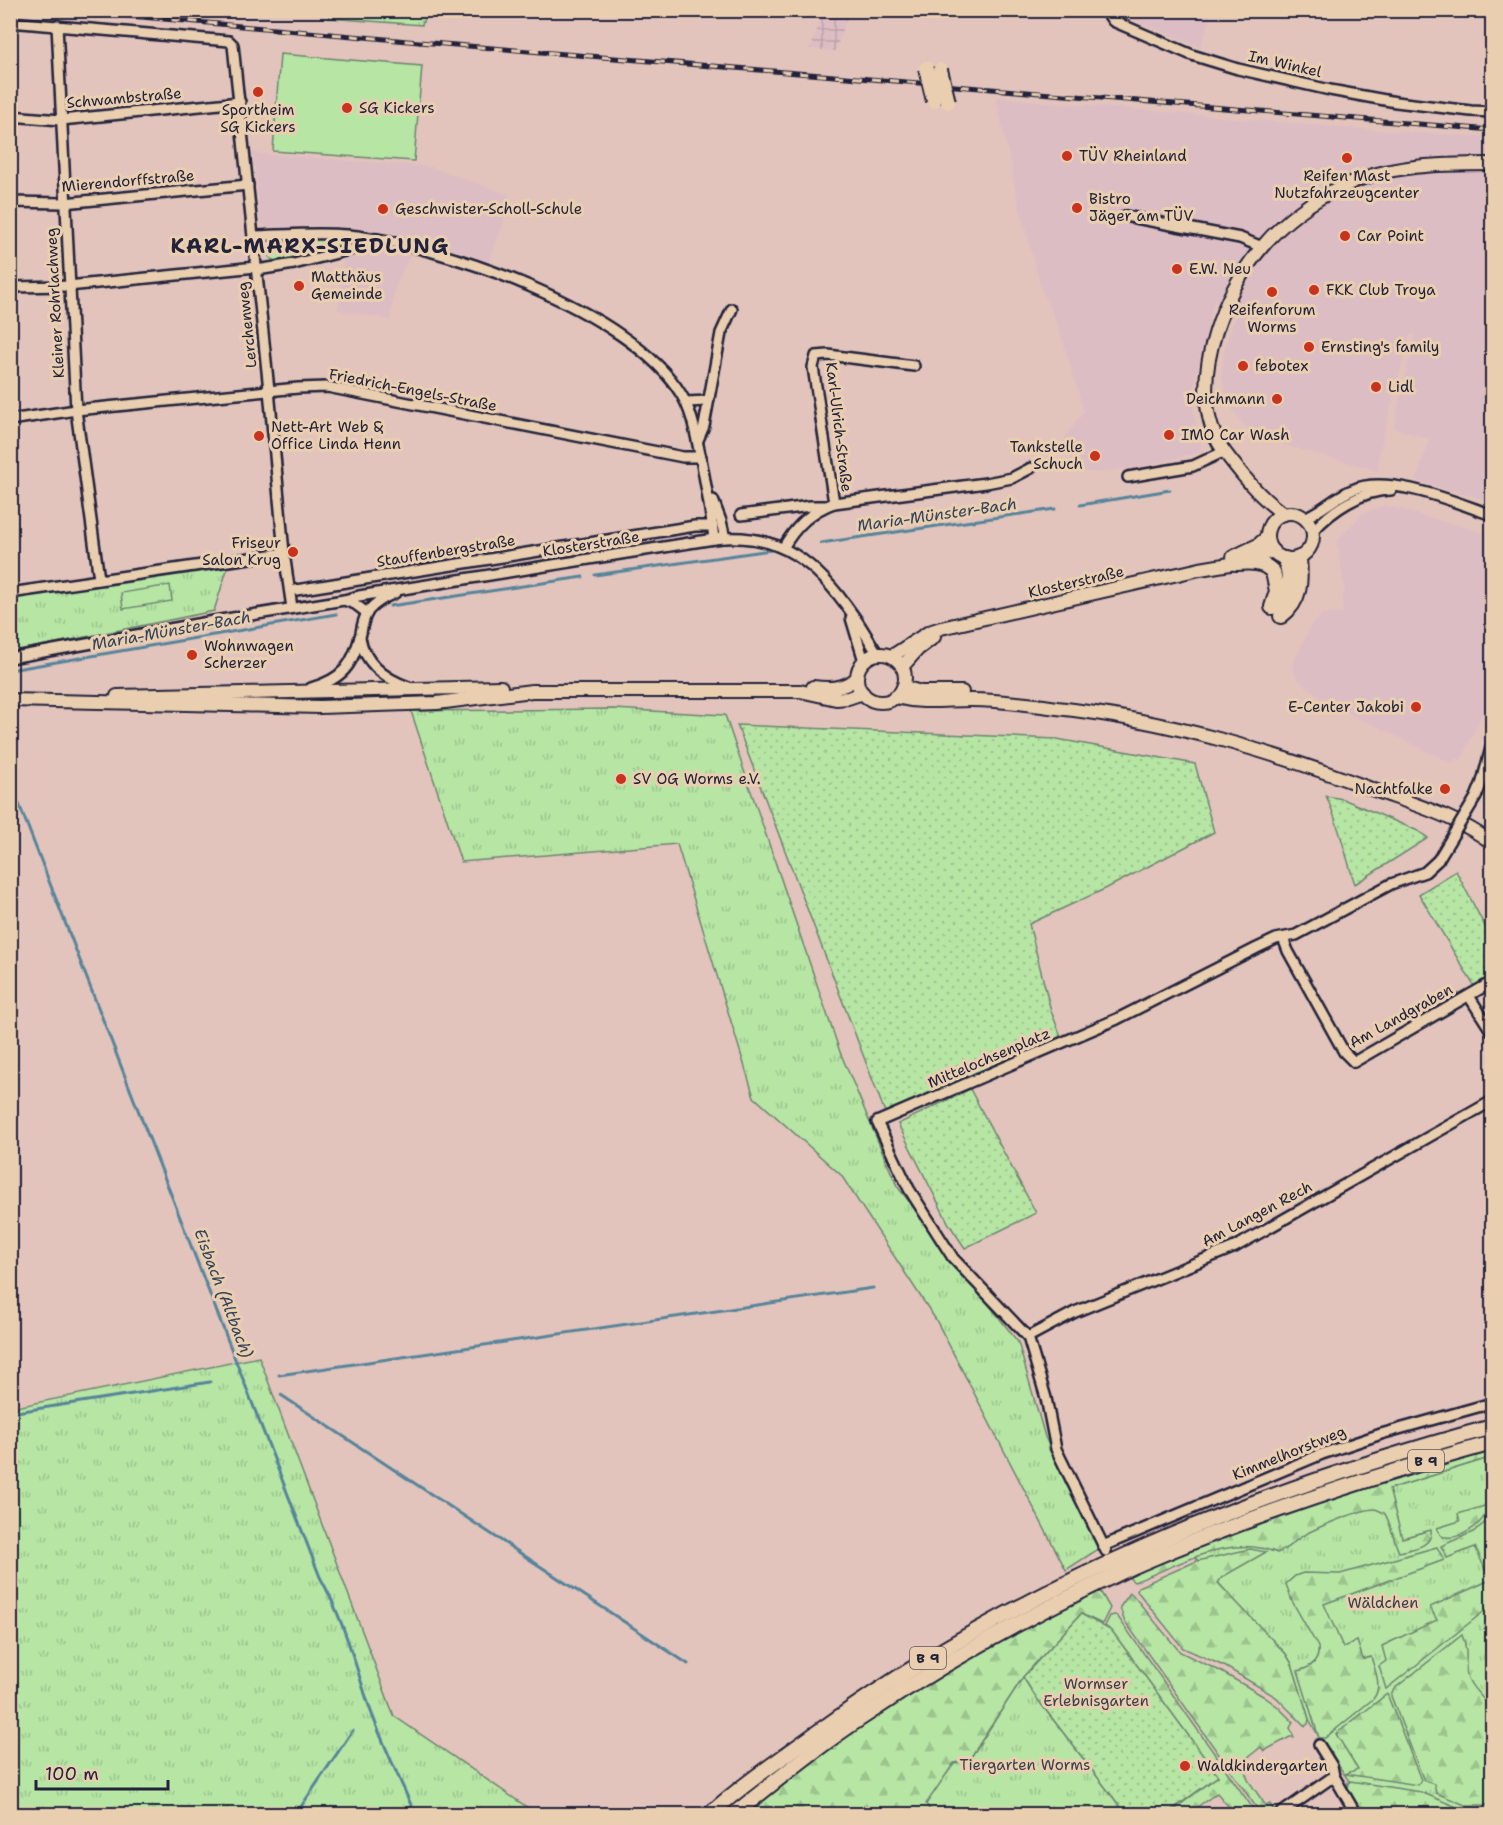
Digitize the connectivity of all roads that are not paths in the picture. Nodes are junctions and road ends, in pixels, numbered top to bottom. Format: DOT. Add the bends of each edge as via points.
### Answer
graph roads {
  1 [pos="1105,10"];
  2 [pos="10,21"];
  3 [pos="57,25"];
  4 [pos="933,69"];
  5 [pos="941,101"];
  6 [pos="240,102"];
  7 [pos="1492,111"];
  8 [pos="10,116"];
  9 [pos="61,120"];
  10 [pos="1492,164"];
  11 [pos="248,185"];
  12 [pos="10,202"];
  13 [pos="64,203"];
  14 [pos="1125,216"];
  15 [pos="253,236"];
  16 [pos="385,242"];
  17 [pos="1262,247"];
  18 [pos="256,268"];
  19 [pos="68,286"];
  20 [pos="10,287"];
  21 [pos="732,309"];
  22 [pos="914,366"];
  23 [pos="269,390"];
  24 [pos="708,401"];
  25 [pos="686,402"];
  26 [pos="76,410"];
  27 [pos="10,420"];
  28 [pos="698,440"];
  29 [pos="1224,452"];
  30 [pos="700,457"];
  31 [pos="1031,468"];
  32 [pos="1128,477"];
  33 [pos="1250,484"];
  34 [pos="1412,489"];
  35 [pos="708,490"];
  36 [pos="829,504"];
  37 [pos="741,514"];
  38 [pos="1284,514"];
  39 [pos="1492,515"];
  40 [pos="1304,518"];
  41 [pos="713,526"];
  42 [pos="1269,531"];
  43 [pos="1313,531"];
  44 [pos="725,538"];
  45 [pos="714,539"];
  46 [pos="783,548"];
  47 [pos="284,553"];
  48 [pos="1286,556"];
  49 [pos="1236,563"];
  50 [pos="1200,568"];
  51 [pos="99,579"];
  52 [pos="404,590"];
  53 [pos="290,591"];
  54 [pos="10,593"];
  55 [pos="344,600"];
  56 [pos="846,605"];
  57 [pos="292,608"];
  58 [pos="367,614"];
  59 [pos="958,624"];
  60 [pos="360,636"];
  61 [pos="878,654"];
  62 [pos="892,656"];
  63 [pos="10,658"];
  64 [pos="864,661"];
  65 [pos="902,667"];
  66 [pos="857,678"];
  67 [pos="903,687"];
  68 [pos="417,689"];
  69 [pos="618,689"];
  70 [pos="300,691"];
  71 [pos="863,693"];
  72 [pos="895,697"];
  73 [pos="12,700"];
  74 [pos="1492,744"];
  75 [pos="1492,834"];
  76 [pos="1492,843"];
  77 [pos="1283,938"];
  78 [pos="1492,982"];
  79 [pos="1469,996"];
  80 [pos="1492,1032"];
  81 [pos="1492,1101"];
  82 [pos="1028,1337"];
  83 [pos="1492,1403"];
  84 [pos="1492,1427"];
  85 [pos="1492,1443"];
  86 [pos="1105,1548"];
  87 [pos="1319,1745"];
  88 [pos="1334,1776"];
  89 [pos="710,1815"];
  90 [pos="734,1815"];
  91 [pos="1280,1815"];
  92 [pos="1356,1815"];
  1 -- 7 [label="street, Im Winkel" via="1113,21 1206,60 1396,102"];
  2 -- 3 [label="street"];
  3 -- 6 [label="street, Lerchenweg" via="229,40 233,45"];
  3 -- 9 [label="street, Kleiner Rohrlachweg"];
  4 -- 5 [label="highway, bridge"];
  6 -- 9 [label="street, Schwambstraße"];
  6 -- 11 [label="street, Lerchenweg"];
  8 -- 9 [label="street, Schwambstraße"];
  9 -- 13 [label="street, Kleiner Rohrlachweg"];
  10 -- 17 [label="main road" via="1401,168 1354,181 1304,209"];
  11 -- 13 [label="street, Mierendorffstraße"];
  11 -- 15 [label="street, Lerchenweg"];
  12 -- 13 [label="street, Mierendorffstraße"];
  13 -- 19 [label="street, Kleiner Rohrlachweg"];
  14 -- 17 [label="street" via="1240,238"];
  15 -- 16 [label="street" via="331,234"];
  15 -- 18 [label="street, Lerchenweg"];
  16 -- 18 [label="street" via="294,264"];
  16 -- 25 [label="street" via="462,261 552,296 630,341 670,378"];
  17 -- 29 [label="main road" via="1223,309 1209,364 1208,407"];
  18 -- 19 [label="street"];
  18 -- 23 [label="street, Lerchenweg"];
  19 -- 20 [label="street"];
  19 -- 26 [label="street, Kleiner Rohrlachweg"];
  21 -- 24 [label="street" via="721,333"];
  22 -- 36 [label="street, Karl-Ulrich-Straße" via="816,356 813,367"];
  23 -- 26 [label="street, Friedrich-Engels-Straße"];
  23 -- 30 [label="street, Friedrich-Engels-Straße" via="327,387"];
  23 -- 47 [label="street, Lerchenweg"];
  24 -- 25 [label="street"];
  24 -- 28 [label="street"];
  25 -- 28 [label="street"];
  26 -- 27 [label="street, Friedrich-Engels-Straße"];
  26 -- 51 [label="street, Kleiner Rohrlachweg"];
  28 -- 30 [label="street"];
  29 -- 32 [label="street" via="1192,466"];
  29 -- 33 [label="main road"];
  30 -- 35 [label="street"];
  31 -- 36 [label="street" via="1012,478 986,483"];
  33 -- 38 [label="main road" via="1270,506"];
  33 -- 42 [label="main road"];
  34 -- 39 [label="street"];
  34 -- 40 [label="street" via="1383,484 1362,486"];
  34 -- 43 [label="street" via="1365,494"];
  35 -- 41 [label="street"];
  35 -- 44 [label="street"];
  36 -- 37 [label="street"];
  36 -- 46 [label="street" via="802,523"];
  38 -- 40 [label="main road"];
  38 -- 42 [label="main road, Klosterstraße" via="1278,516"];
  40 -- 43 [label="main road"];
  41 -- 45 [label="street"];
  41 -- 53 [label="street, Stauffenbergstraße"];
  42 -- 48 [label="main road"];
  42 -- 50 [label="main road, Klosterstraße" via="1258,545"];
  43 -- 48 [label="main road" via="1311,547"];
  44 -- 45 [label="street, Klosterstraße"];
  44 -- 46 [label="street, Klosterstraße" via="750,539"];
  45 -- 52 [label="street, Klosterstraße"];
  46 -- 56 [label="street, Klosterstraße" via="816,570"];
  47 -- 51 [label="street"];
  47 -- 53 [label="street, Lerchenweg"];
  48 -- 49 [label="main road, Klosterstraße"];
  48 -- 49 [label="highway" via="1287,592 1276,611 1273,572 1263,564"];
  49 -- 50 [label="main road, Klosterstraße"];
  50 -- 59 [label="main road, Klosterstraße"];
  51 -- 54 [label="street"];
  52 -- 55 [label="street, Klosterstraße"];
  52 -- 58 [label="street, Klosterstraße" via="382,599"];
  53 -- 57 [label="street, Lerchenweg"];
  55 -- 57 [label="street, Klosterstraße"];
  55 -- 58 [label="street"];
  56 -- 61 [label="street, Klosterstraße"];
  56 -- 64 [label="street, Klosterstraße"];
  57 -- 63 [label="street, Klosterstraße"];
  58 -- 60 [label="street"];
  59 -- 62 [label="main road, Klosterstraße" via="929,632"];
  59 -- 65 [label="main road, Klosterstraße" via="928,642"];
  60 -- 68 [label="street" via="365,653 378,670"];
  60 -- 70 [label="street" via="354,657 344,671 321,685"];
  61 -- 62 [label="main road"];
  61 -- 64 [label="main road"];
  62 -- 65 [label="main road"];
  64 -- 66 [label="main road"];
  65 -- 67 [label="main road"];
  66 -- 69 [label="main road" via="835,689"];
  66 -- 71 [label="main road"];
  67 -- 72 [label="main road"];
  67 -- 75 [label="main road" via="921,692 1034,698 1110,708 1242,737 1425,801"];
  68 -- 69 [label="main road"];
  68 -- 70 [label="main road"];
  69 -- 71 [label="main road" via="800,691 844,699"];
  69 -- 73 [label="main road" via="532,691 437,703 320,707"];
  70 -- 73 [label="main road"];
  71 -- 72 [label="main road" via="877,701"];
  72 -- 76 [label="main road" via="917,702 980,700 1060,708 1233,741 1410,802 1470,828"];
  74 -- 77 [label="street, Mittelochsenplatz, bridge" via="1476,797 1438,860 1425,872"];
  77 -- 79 [label="street, Am Landgraben" via="1344,1052 1354,1062"];
  77 -- 82 [label="street, Mittelochsenplatz" via="1117,1019 877,1122 909,1189 953,1258"];
  78 -- 79 [label="street, Am Landgraben"];
  79 -- 80 [label="street"];
  81 -- 82 [label="street, Am Langen Rech" via="1234,1247 1076,1312"];
  82 -- 86 [label="street, Mittelochsenplatz" via="1056,1449"];
  83 -- 86 [label="street, Kimmelhorstweg" via="1322,1454"];
  84 -- 89 [label="highway, B 9" via="1362,1466 1191,1526 1056,1587 879,1688 756,1776"];
  85 -- 90 [label="highway, B 9" via="1370,1479 1140,1563 1024,1620 924,1678 861,1718"];
  87 -- 88 [label="street"];
  88 -- 91 [label="street"];
  88 -- 92 [label="street"];
}
